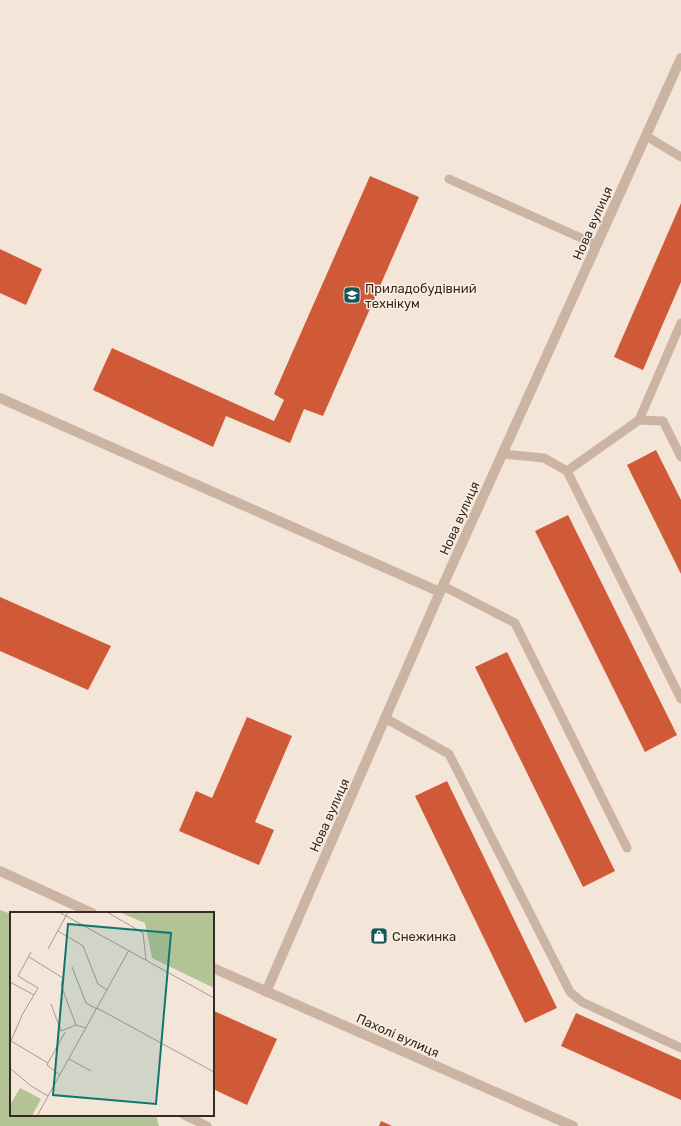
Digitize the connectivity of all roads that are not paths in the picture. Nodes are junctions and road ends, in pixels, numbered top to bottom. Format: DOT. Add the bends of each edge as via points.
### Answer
graph roads {
  1 [pos="681,58"];
  2 [pos="646,136"];
  3 [pos="681,156"];
  4 [pos="449,179"];
  5 [pos="597,245"];
  6 [pos="681,323"];
  7 [pos="0,398"];
  8 [pos="639,420"];
  9 [pos="502,454"];
  10 [pos="681,457"];
  11 [pos="567,471"];
  12 [pos="442,589"];
  13 [pos="681,698"];
  14 [pos="385,718"];
  15 [pos="627,848"];
  16 [pos="0,871"];
  17 [pos="90,912"];
  18 [pos="214,968"];
  19 [pos="266,992"];
  20 [pos="681,1048"];
  21 [pos="186,1116"];
  22 [pos="207,1126"];
  23 [pos="573,1126"];
  1 -- 2 [label="street, Нова вулиця"];
  2 -- 3 [label="lane"];
  2 -- 5 [label="street, Нова вулиця"];
  4 -- 5 [label="lane"];
  5 -- 9 [label="street, Нова вулиця"];
  6 -- 8 [label="lane"];
  7 -- 12 [label="street"];
  8 -- 10 [label="lane" via="663,421"];
  8 -- 11 [label="lane"];
  9 -- 11 [label="lane" via="544,458"];
  9 -- 12 [label="street, Нова вулиця"];
  11 -- 13 [label="lane"];
  12 -- 14 [label="street, Нова вулиця"];
  12 -- 15 [label="lane" via="515,623"];
  14 -- 19 [label="street, Нова вулиця"];
  14 -- 20 [label="lane" via="449,754 570,992 582,1002"];
  16 -- 17 [label="street"];
  18 -- 19 [label="street, Пахолі вулиця"];
  19 -- 23 [label="street, Пахолі вулиця"];
  21 -- 22 [label="lane"];
}
